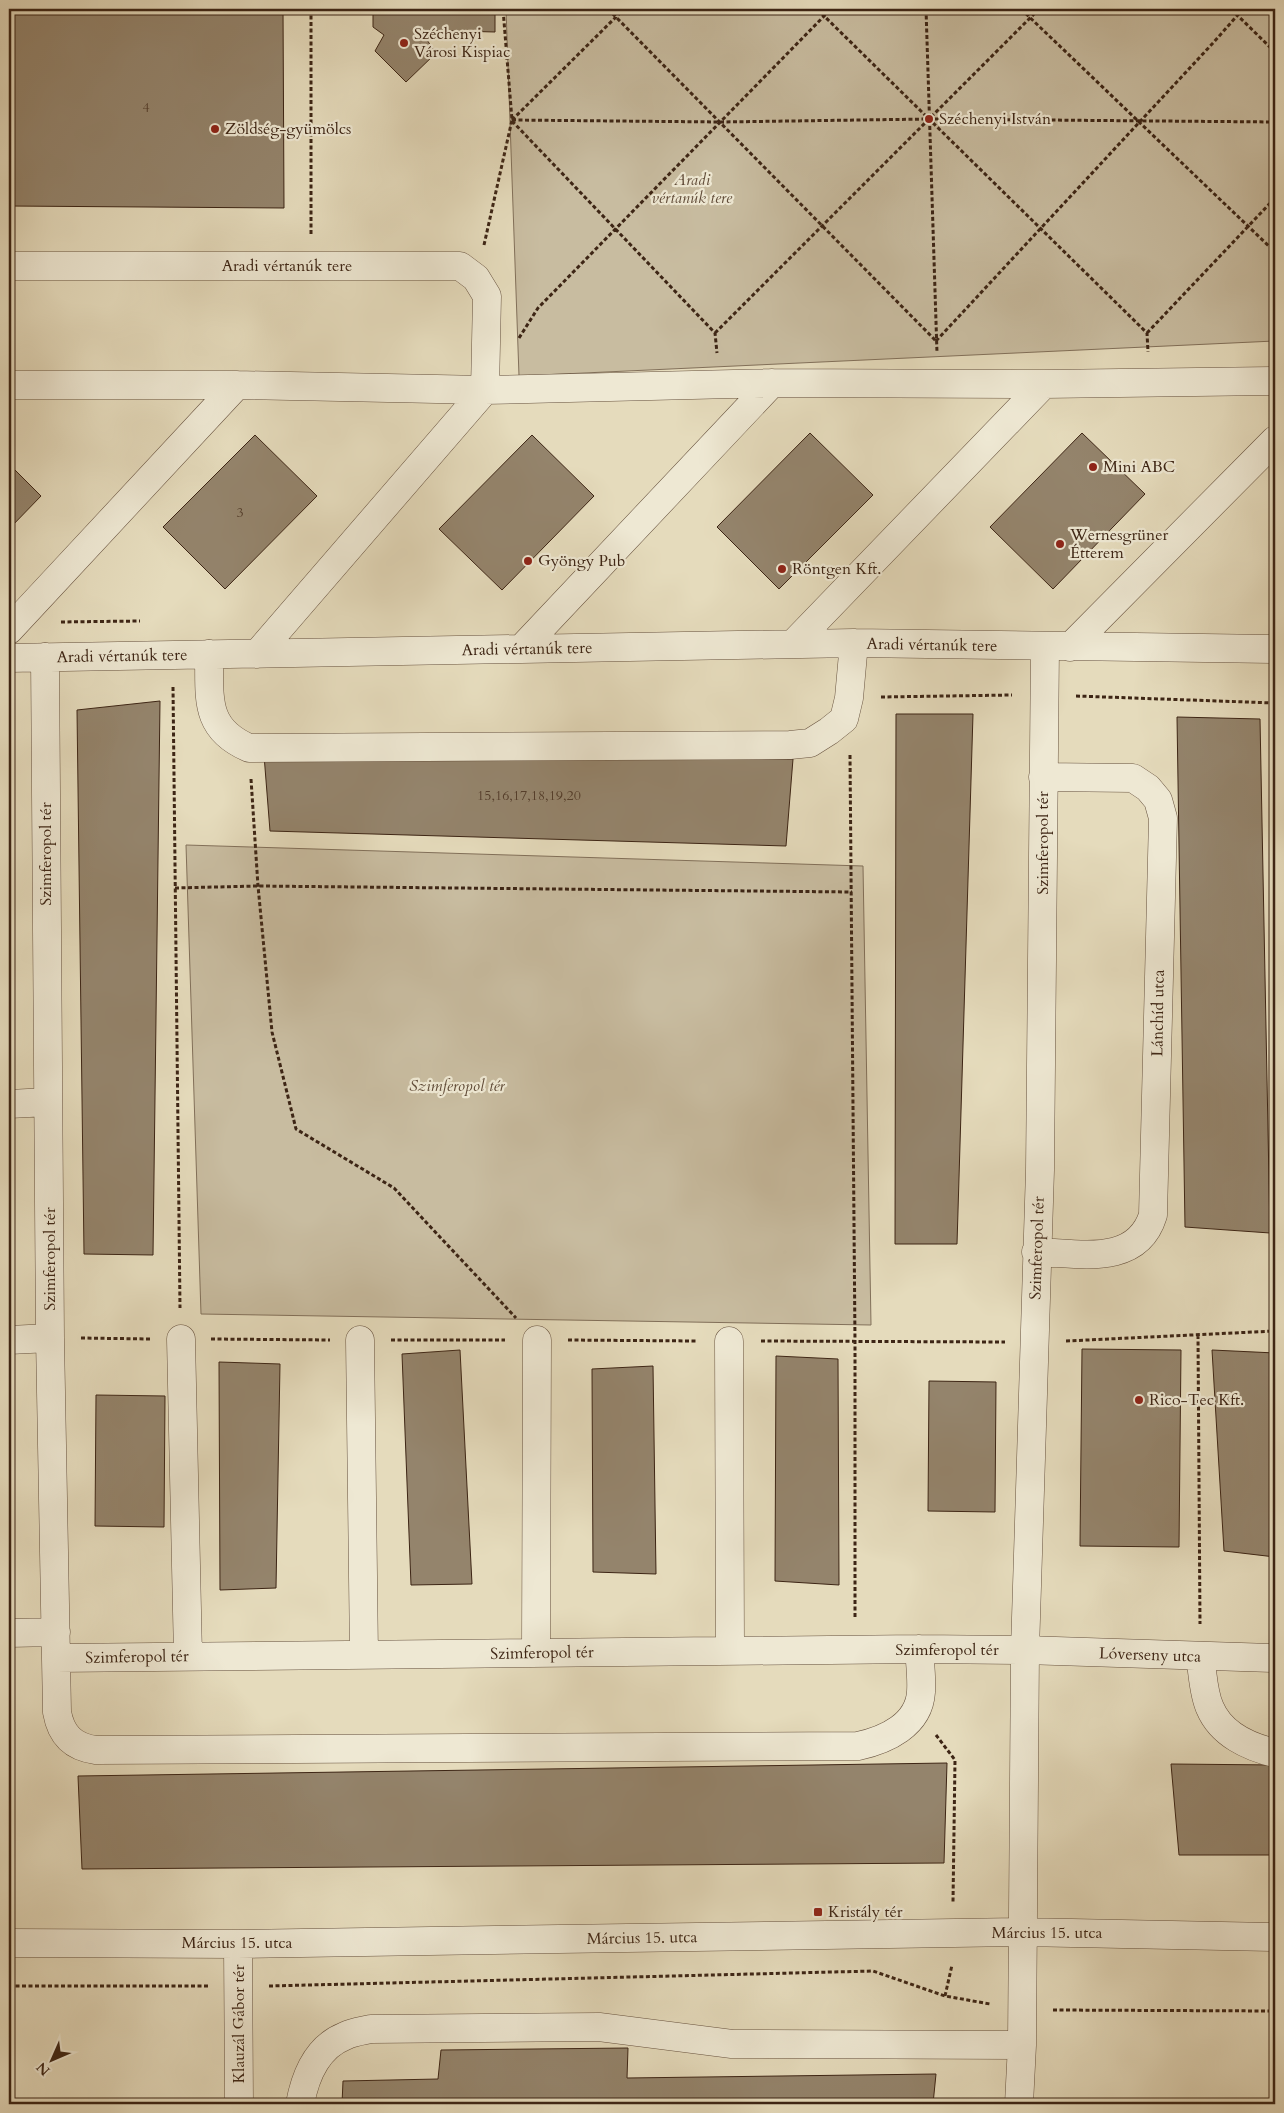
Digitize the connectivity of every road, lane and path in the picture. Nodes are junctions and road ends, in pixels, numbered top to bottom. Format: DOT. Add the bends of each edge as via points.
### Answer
graph roads {
  1 [pos="311,9"];
  2 [pos="503,9"];
  3 [pos="608,9"];
  4 [pos="624,9"];
  5 [pos="817,9"];
  6 [pos="831,9"];
  7 [pos="926,9"];
  8 [pos="1021,9"];
  9 [pos="1039,9"];
  10 [pos="1231,9"];
  11 [pos="1242,9"];
  12 [pos="1237,15"];
  13 [pos="824,16"];
  14 [pos="616,17"];
  15 [pos="1031,18"];
  16 [pos="1275,52"];
  17 [pos="929,119"];
  18 [pos="512,120"];
  19 [pos="720,122"];
  20 [pos="1139,122"];
  21 [pos="1275,122"];
  22 [pos="1275,198"];
  23 [pos="822,226"];
  24 [pos="1248,226"];
  25 [pos="616,229"];
  26 [pos="1040,229"];
  27 [pos="1275,252"];
  28 [pos="9,266"];
  29 [pos="312,266"];
  30 [pos="476,278"];
  31 [pos="538,308"];
  32 [pos="936,341"];
  33 [pos="1275,381"];
  34 [pos="772,383"];
  35 [pos="1044,384"];
  36 [pos="9,385"];
  37 [pos="237,385"];
  38 [pos="485,390"];
  39 [pos="1275,440"];
  40 [pos="9,630"];
  41 [pos="854,643"];
  42 [pos="793,644"];
  43 [pos="1058,647"];
  44 [pos="521,649"];
  45 [pos="1275,649"];
  46 [pos="209,654"];
  47 [pos="257,654"];
  48 [pos="172,656"];
  49 [pos="44,657"];
  50 [pos="9,658"];
  51 [pos="1044,695"];
  52 [pos="850,698"];
  53 [pos="1275,703"];
  54 [pos="850,746"];
  55 [pos="249,748"];
  56 [pos="1043,777"];
  57 [pos="258,886"];
  58 [pos="175,888"];
  59 [pos="852,892"];
  60 [pos="48,1102"];
  61 [pos="9,1104"];
  62 [pos="1036,1252"];
  63 [pos="1275,1331"];
  64 [pos="1198,1335"];
  65 [pos="50,1338"];
  66 [pos="180,1339"];
  67 [pos="9,1340"];
  68 [pos="360,1340"];
  69 [pos="537,1340"];
  70 [pos="729,1341"];
  71 [pos="855,1342"];
  72 [pos="1033,1342"];
  73 [pos="9,1633"];
  74 [pos="56,1645"];
  75 [pos="919,1649"];
  76 [pos="855,1650"];
  77 [pos="1025,1650"];
  78 [pos="730,1651"];
  79 [pos="536,1653"];
  80 [pos="364,1654"];
  81 [pos="188,1656"];
  82 [pos="1200,1657"];
  83 [pos="1275,1658"];
  84 [pos="916,1709"];
  85 [pos="1275,1754"];
  86 [pos="1022,1932"];
  87 [pos="953,1933"];
  88 [pos="1275,1937"];
  89 [pos="9,1943"];
  90 [pos="238,1944"];
  91 [pos="9,1986"];
  92 [pos="239,1986"];
  93 [pos="945,1996"];
  94 [pos="1022,2008"];
  95 [pos="1275,2011"];
  96 [pos="1022,2045"];
  97 [pos="239,2104"];
  98 [pos="300,2104"];
  99 [pos="1019,2104"];
  1 -- 29 [label="path"];
  2 -- 18 [label="path"];
  3 -- 14 [label="path"];
  4 -- 14 [label="path"];
  5 -- 13 [label="path"];
  6 -- 13 [label="path"];
  7 -- 17 [label="path"];
  8 -- 15 [label="path"];
  9 -- 15 [label="path"];
  10 -- 12 [label="path"];
  11 -- 12 [label="path"];
  12 -- 16 [label="path"];
  12 -- 20 [label="path"];
  13 -- 17 [label="path"];
  13 -- 19 [label="path"];
  14 -- 18 [label="path"];
  14 -- 19 [label="path"];
  15 -- 17 [label="path"];
  15 -- 20 [label="path"];
  17 -- 19 [label="path"];
  17 -- 20 [label="path"];
  17 -- 23 [label="path"];
  17 -- 26 [label="path"];
  17 -- 32 [label="path"];
  18 -- 19 [label="path"];
  18 -- 25 [label="path"];
  18 -- 30 [label="path"];
  19 -- 23 [label="path"];
  19 -- 25 [label="path"];
  20 -- 21 [label="path"];
  20 -- 24 [label="path"];
  20 -- 26 [label="path"];
  22 -- 24 [label="path"];
  23 -- 25 [label="path" via="715,333"];
  23 -- 32 [label="path"];
  24 -- 26 [label="path" via="1147,333"];
  24 -- 27 [label="path"];
  25 -- 31 [label="path"];
  26 -- 32 [label="path"];
  28 -- 29 [label="street, Aradi vértanúk tere"];
  29 -- 30 [label="street, Aradi vértanúk tere" via="460,266"];
  30 -- 38 [label="street" via="487,296"];
  33 -- 35 [label="street"];
  34 -- 35 [label="street"];
  34 -- 38 [label="street"];
  34 -- 44 [label="street"];
  35 -- 42 [label="street"];
  36 -- 37 [label="street"];
  37 -- 38 [label="street"];
  37 -- 40 [label="street"];
  38 -- 47 [label="street"];
  39 -- 43 [label="street"];
  41 -- 42 [label="street, Aradi vértanúk tere"];
  41 -- 43 [label="street, Aradi vértanúk tere"];
  41 -- 52 [label="street"];
  42 -- 44 [label="street, Aradi vértanúk tere"];
  43 -- 45 [label="street"];
  43 -- 51 [label="street, Szimferopol tér"];
  44 -- 47 [label="street, Aradi vértanúk tere"];
  46 -- 47 [label="street, Aradi vértanúk tere"];
  46 -- 48 [label="street, Aradi vértanúk tere"];
  46 -- 55 [label="street" via="211,710 232,741"];
  48 -- 49 [label="street, Aradi vértanúk tere"];
  48 -- 58 [label="path"];
  49 -- 50 [label="street, Aradi vértanúk tere"];
  49 -- 60 [label="street, Szimferopol tér"];
  51 -- 52 [label="path"];
  51 -- 53 [label="path"];
  51 -- 56 [label="street, Szimferopol tér"];
  52 -- 55 [label="street" via="844,719 829,731 810,743 790,745"];
  54 -- 59 [label="path"];
  55 -- 57 [label="path"];
  56 -- 62 [label="street, Szimferopol tér" via="1040,1170"];
  56 -- 62 [label="street, Lánchíd utca" via="1133,778 1158,800 1162,818 1153,1215 1140,1240 1126,1249 1109,1253"];
  57 -- 58 [label="path"];
  57 -- 59 [label="path"];
  57 -- 69 [label="path" via="272,1032 296,1128 394,1188"];
  58 -- 66 [label="path"];
  59 -- 71 [label="path"];
  60 -- 61 [label="street"];
  60 -- 65 [label="street, Szimferopol tér"];
  62 -- 72 [label="street, Szimferopol tér"];
  63 -- 64 [label="path"];
  64 -- 72 [label="path"];
  64 -- 82 [label="path"];
  65 -- 66 [label="path"];
  65 -- 67 [label="street"];
  65 -- 74 [label="street, Szimferopol tér"];
  66 -- 68 [label="path"];
  66 -- 81 [label="street"];
  68 -- 69 [label="path"];
  68 -- 80 [label="street"];
  69 -- 70 [label="path"];
  69 -- 79 [label="street"];
  70 -- 71 [label="path"];
  70 -- 78 [label="street"];
  71 -- 72 [label="path"];
  71 -- 76 [label="path"];
  72 -- 77 [label="street, Szimferopol tér"];
  73 -- 74 [label="street"];
  74 -- 81 [label="street, Szimferopol tér"];
  74 -- 84 [label="street" via="59,1725 73,1743 96,1750 858,1746 892,1735"];
  75 -- 76 [label="street, Szimferopol tér"];
  75 -- 77 [label="street, Szimferopol tér"];
  75 -- 84 [label="street" via="921,1693"];
  76 -- 78 [label="street, Szimferopol tér"];
  77 -- 82 [label="street, Lóverseny utca"];
  77 -- 86 [label="street"];
  78 -- 79 [label="street, Szimferopol tér"];
  79 -- 80 [label="street, Szimferopol tér"];
  80 -- 81 [label="street, Szimferopol tér"];
  82 -- 83 [label="street, Lóverseny utca"];
  82 -- 85 [label="street" via="1209,1707 1221,1725 1236,1739"];
  84 -- 87 [label="path" via="955,1760"];
  86 -- 87 [label="street, Március 15. utca"];
  86 -- 88 [label="street, Március 15. utca"];
  86 -- 94 [label="street"];
  87 -- 90 [label="street, Március 15. utca"];
  87 -- 93 [label="path" via="953,1959"];
  89 -- 90 [label="street, Március 15. utca"];
  90 -- 92 [label="street, Klauzál Gábor tér"];
  91 -- 92 [label="path"];
  92 -- 93 [label="path" via="873,1970"];
  92 -- 97 [label="street, Klauzál Gábor tér"];
  93 -- 94 [label="path"];
  94 -- 95 [label="path"];
  94 -- 96 [label="street"];
  96 -- 98 [label="street" via="732,2044 599,2027 371,2029 344,2036 328,2046 312,2065"];
  96 -- 99 [label="street"];
}
